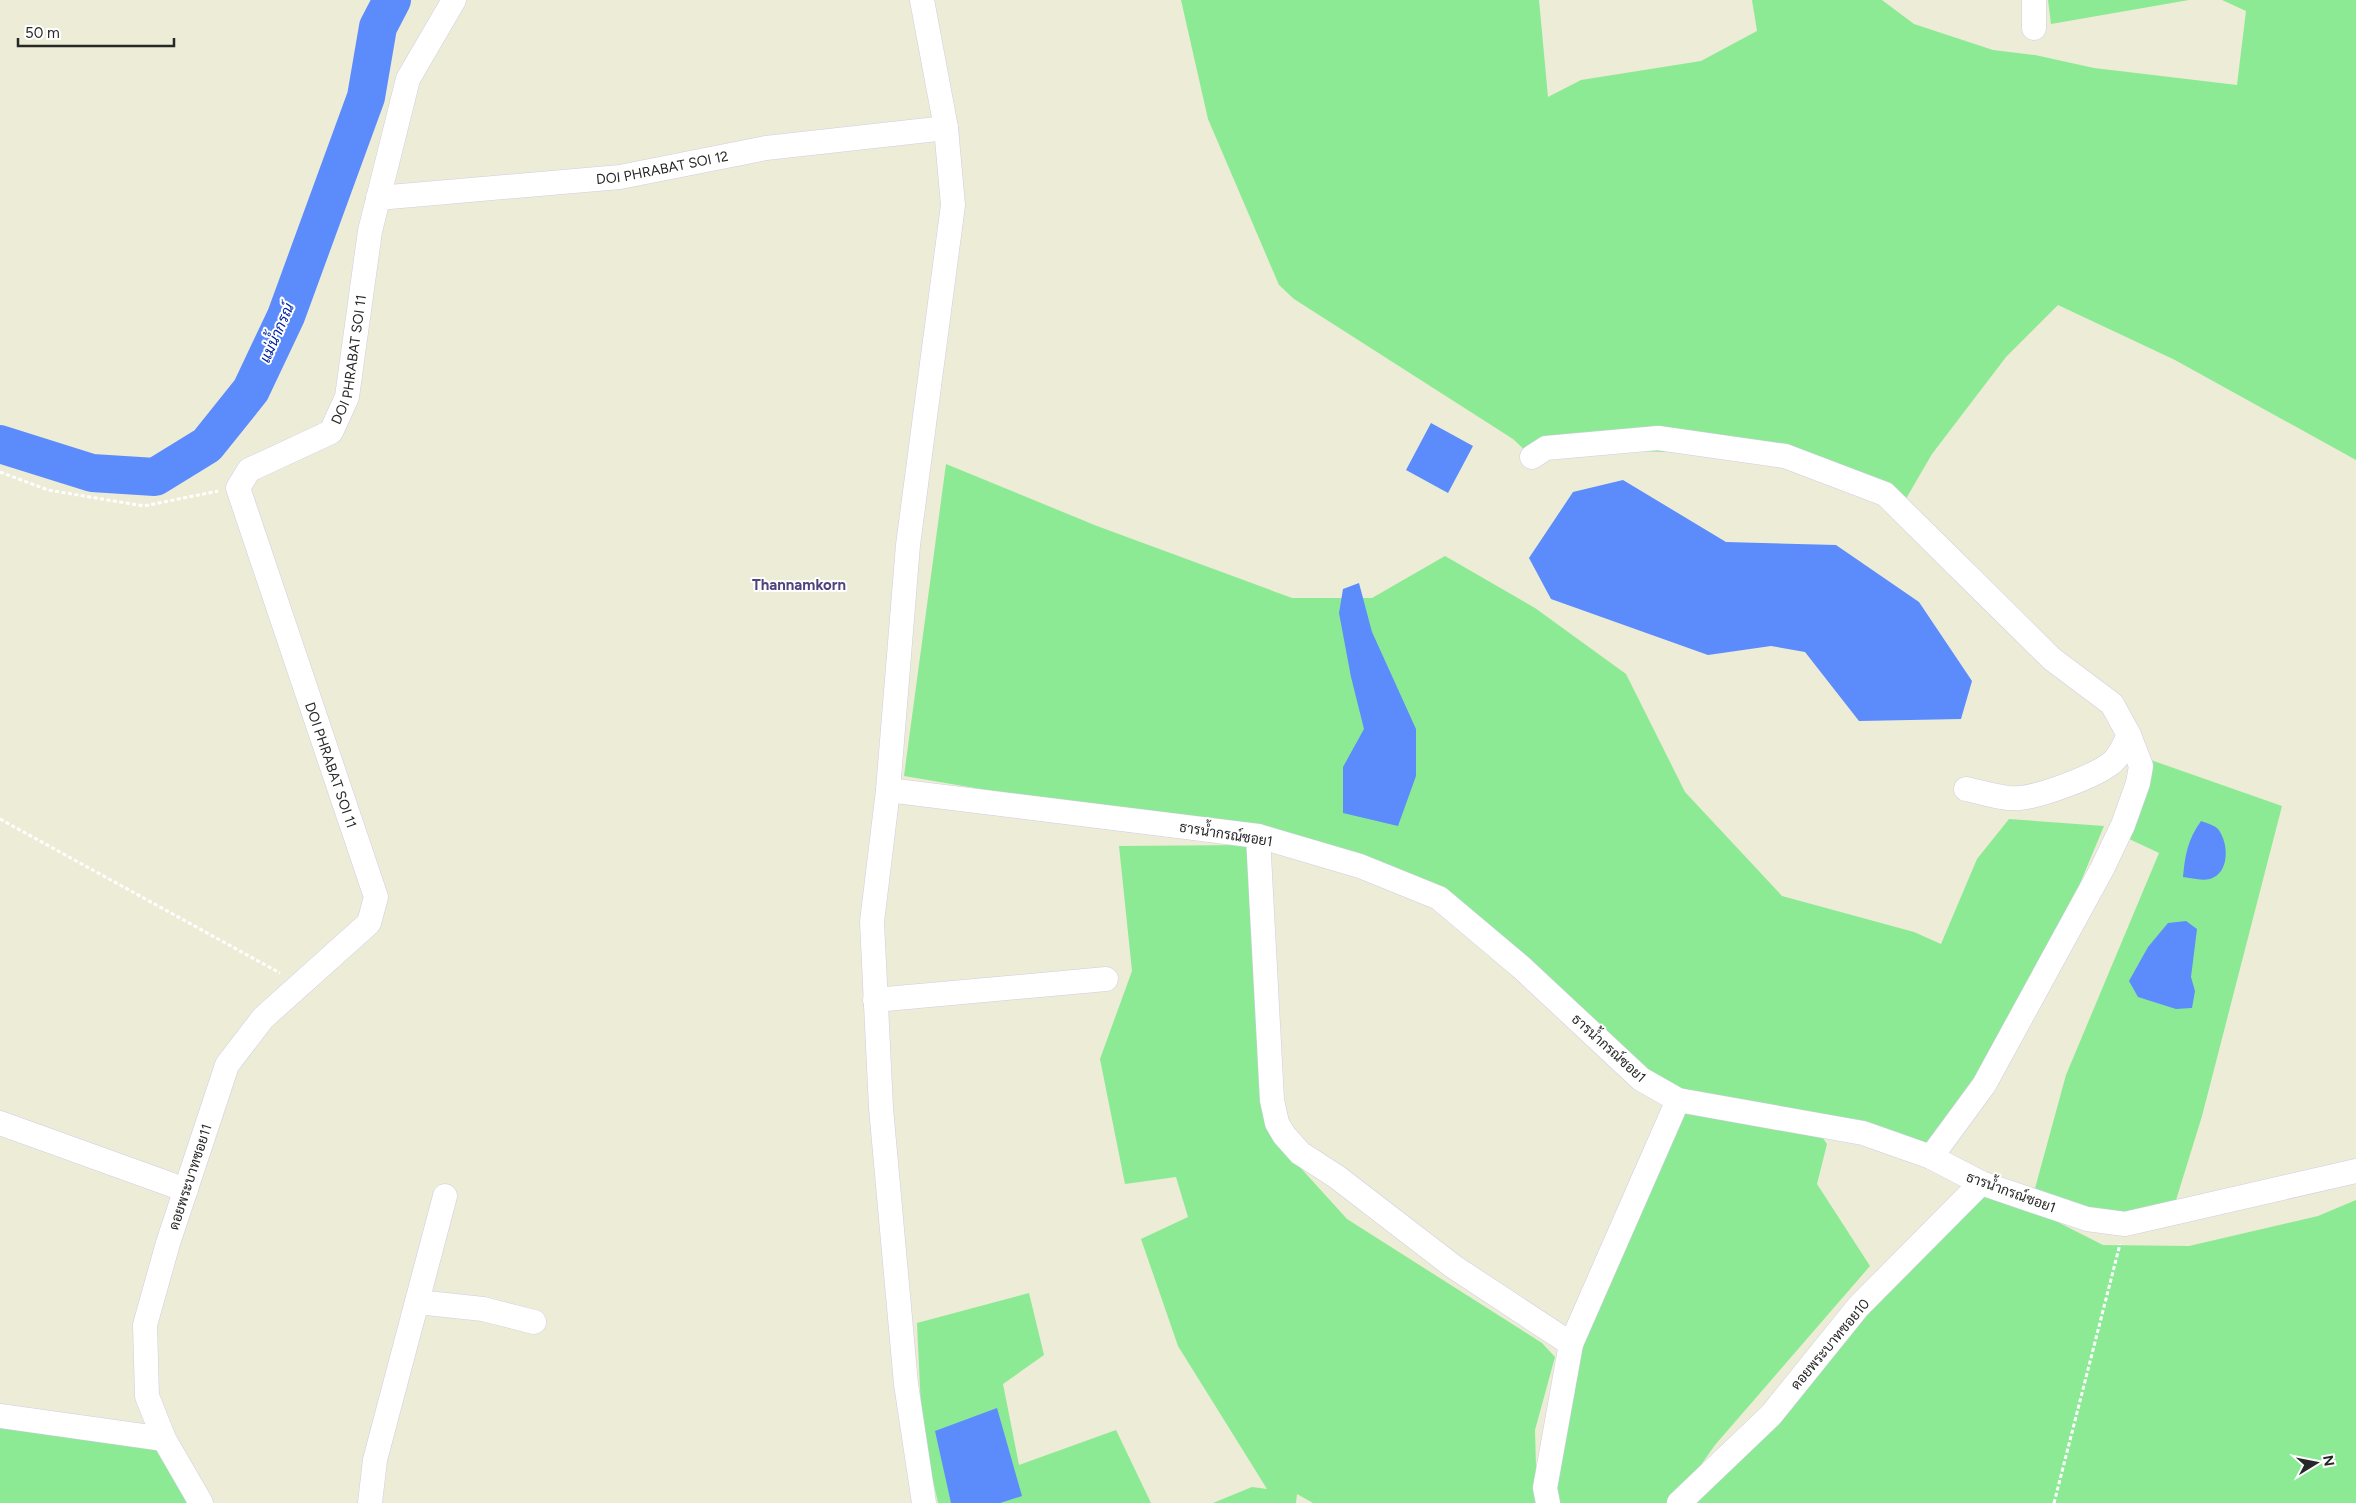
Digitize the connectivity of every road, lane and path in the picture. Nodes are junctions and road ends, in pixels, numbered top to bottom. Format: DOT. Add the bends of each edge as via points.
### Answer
graph roads {
  1 [pos="454,0"];
  2 [pos="922,0"];
  3 [pos="2034,0"];
  4 [pos="2034,28"];
  5 [pos="946,128"];
  6 [pos="378,198"];
  7 [pos="1532,457"];
  8 [pos="0,472"];
  9 [pos="238,488"];
  10 [pos="2129,736"];
  11 [pos="1966,789"];
  12 [pos="888,790"];
  13 [pos="0,819"];
  14 [pos="1258,836"];
  15 [pos="376,897"];
  16 [pos="1106,980"];
  17 [pos="301,984"];
  18 [pos="875,1000"];
  19 [pos="1678,1100"];
  20 [pos="0,1123"];
  21 [pos="1931,1158"];
  22 [pos="2356,1171"];
  23 [pos="1981,1183"];
  24 [pos="186,1190"];
  25 [pos="445,1196"];
  26 [pos="2125,1224"];
  27 [pos="417,1302"];
  28 [pos="534,1322"];
  29 [pos="1571,1344"];
  30 [pos="0,1416"];
  31 [pos="164,1439"];
  32 [pos="201,1503"];
  33 [pos="370,1503"];
  34 [pos="924,1503"];
  35 [pos="1548,1503"];
  36 [pos="1679,1503"];
  37 [pos="2054,1503"];
  1 -- 6 [label="street, DOI PHRABAT SOI 11" via="408,79"];
  2 -- 5 [label="street"];
  3 -- 4 [label="street"];
  5 -- 6 [label="street, DOI PHRABAT SOI 12" via="766,148 620,177"];
  5 -- 12 [label="street" via="953,206 908,545"];
  6 -- 9 [label="street, DOI PHRABAT SOI 11" via="370,231 347,397 331,432 249,470"];
  7 -- 10 [label="street" via="1546,448 1658,438 1785,456 1885,494 2052,659 2112,704"];
  8 -- 9 [label="path" via="48,490 144,506"];
  9 -- 15 [label="street, DOI PHRABAT SOI 11"];
  10 -- 11 [label="street" via="2110,765 2038,794 2018,798"];
  10 -- 21 [label="street" via="2141,766 2123,825 1984,1085"];
  12 -- 14 [label="street, ธารน้ำกรณ์ซอย1"];
  12 -- 18 [label="street" via="872,922"];
  13 -- 17 [label="path"];
  14 -- 19 [label="street, ธารน้ำกรณ์ซอย1" via="1360,866 1439,898 1521,967 1641,1079"];
  14 -- 29 [label="street" via="1272,1100 1277,1123 1284,1135 1300,1153 1337,1177 1454,1267"];
  15 -- 17 [label="street, ดอยพระบาทซอย11" via="369,923"];
  16 -- 18 [label="street"];
  17 -- 24 [label="street, ดอยพระบาทซอย11" via="262,1018 227,1065"];
  18 -- 34 [label="street" via="881,1108 906,1384"];
  19 -- 21 [label="street, ธารน้ำกรณ์ซอย1" via="1863,1133"];
  19 -- 29 [label="street"];
  20 -- 24 [label="street"];
  21 -- 23 [label="street, ธารน้ำกรณ์ซอย1"];
  22 -- 26 [label="street, ธารน้ำกรณ์ซอย1"];
  23 -- 26 [label="street, ธารน้ำกรณ์ซอย1" via="2087,1219"];
  23 -- 36 [label="street, ดอยพระบาทซอย10" via="1858,1308 1771,1415"];
  24 -- 31 [label="street, ดอยพระบาทซอย11" via="145,1325 147,1396"];
  25 -- 27 [label="street"];
  26 -- 37 [label="path"];
  27 -- 28 [label="street" via="483,1309"];
  27 -- 33 [label="street" via="375,1460"];
  29 -- 35 [label="street" via="1545,1488"];
  30 -- 31 [label="street"];
  31 -- 32 [label="street, ดอยพระบาทซอย11"];
}
